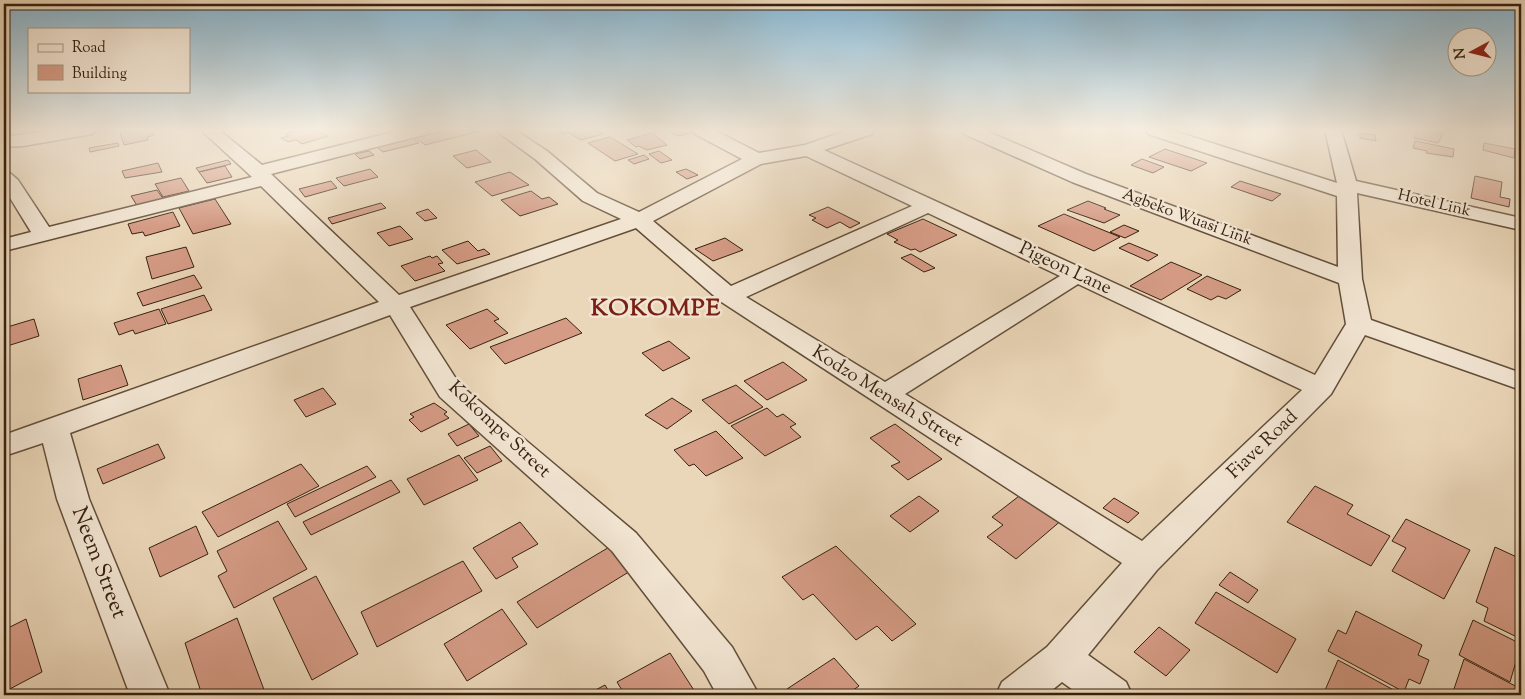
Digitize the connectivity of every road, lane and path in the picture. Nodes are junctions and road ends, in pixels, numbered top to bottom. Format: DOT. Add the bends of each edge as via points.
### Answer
graph roads {
  1 [pos="246,163"];
  2 [pos="308,163"];
  3 [pos="550,163"];
  4 [pos="749,163"];
  5 [pos="836,163"];
  6 [pos="1044,163"];
  7 [pos="1256,163"];
  8 [pos="1340,163"];
  9 [pos="261,176"];
  10 [pos="4,178"];
  11 [pos="1346,188"];
  12 [pos="930,205"];
  13 [pos="1520,218"];
  14 [pos="639,220"];
  15 [pos="44,235"];
  16 [pos="4,245"];
  17 [pos="1077,275"];
  18 [pos="1350,279"];
  19 [pos="728,296"];
  20 [pos="397,306"];
  21 [pos="1359,324"];
  22 [pos="1521,382"];
  23 [pos="1321,388"];
  24 [pos="884,396"];
  25 [pos="54,429"];
  26 [pos="4,446"];
  27 [pos="1145,560"];
  28 [pos="1062,658"];
  29 [pos="150,695"];
  30 [pos="739,695"];
  31 [pos="1016,695"];
  32 [pos="1112,695"];
  1 -- 9 [label="street, Kokompe Street"];
  2 -- 9 [label="street"];
  3 -- 14 [label="street, Kodzo Mensah Street" via="590,196"];
  4 -- 14 [label="street"];
  5 -- 12 [label="street, Pigeon Lane"];
  6 -- 18 [label="street, Agbeko Wuasi Link"];
  7 -- 11 [label="street"];
  8 -- 11 [label="street"];
  9 -- 15 [label="street"];
  9 -- 20 [label="street, Kokompe Street"];
  10 -- 15 [label="street"];
  11 -- 13 [label="street, Hotel Link"];
  11 -- 18 [label="street"];
  12 -- 17 [label="street, Pigeon Lane"];
  12 -- 19 [label="street"];
  14 -- 19 [label="street, Kodzo Mensah Street"];
  14 -- 20 [label="street"];
  15 -- 16 [label="street"];
  17 -- 23 [label="street, Pigeon Lane"];
  17 -- 24 [label="street"];
  18 -- 21 [label="street"];
  19 -- 24 [label="street, Kodzo Mensah Street"];
  20 -- 25 [label="street"];
  20 -- 30 [label="street, Kokompe Street" via="450,390 624,542 718,659"];
  21 -- 22 [label="street"];
  21 -- 23 [label="street, Fiave Road"];
  23 -- 27 [label="street, Fiave Road"];
  24 -- 27 [label="street, Kodzo Mensah Street"];
  25 -- 26 [label="street"];
  25 -- 29 [label="street, Neem Street" via="73,499"];
  27 -- 28 [label="street, Fiave Road"];
  28 -- 31 [label="street, Fiave Road"];
  28 -- 32 [label="street"];
}
